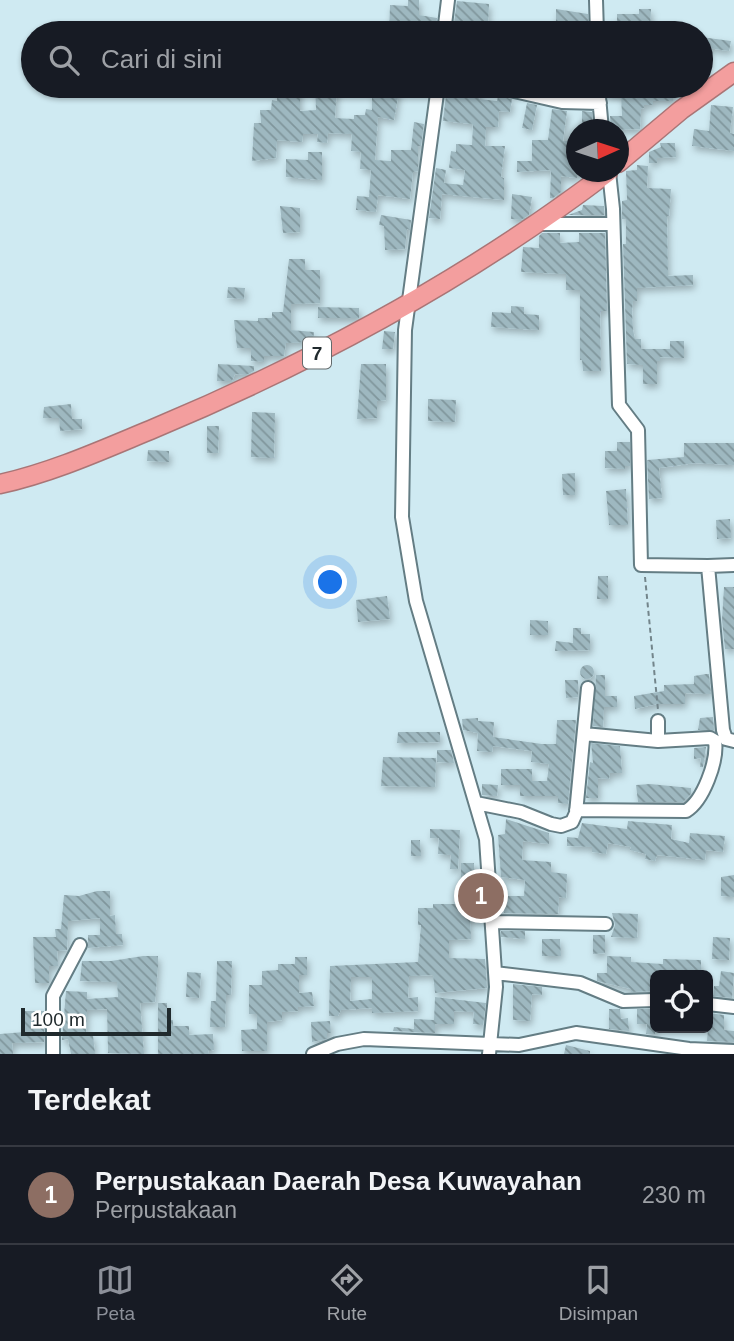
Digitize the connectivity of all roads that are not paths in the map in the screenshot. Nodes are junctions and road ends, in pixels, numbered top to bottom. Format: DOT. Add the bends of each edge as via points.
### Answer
graph roads {
  1 [pos="448,0"];
  2 [pos="596,0"];
  3 [pos="445,21"];
  4 [pos="597,21"];
  5 [pos="734,72"];
  6 [pos="713,87"];
  7 [pos="436,98"];
  8 [pos="545,98"];
  9 [pos="599,98"];
  10 [pos="698,98"];
  11 [pos="600,103"];
  12 [pos="601,119"];
  13 [pos="629,154"];
  14 [pos="594,182"];
  15 [pos="609,182"];
  16 [pos="537,224"];
  17 [pos="613,224"];
  18 [pos="408,303"];
  19 [pos="0,484"];
  20 [pos="734,565"];
  21 [pos="708,566"];
  22 [pos="588,688"];
  23 [pos="658,720"];
  24 [pos="584,734"];
  25 [pos="718,734"];
  26 [pos="658,741"];
  27 [pos="734,741"];
  28 [pos="477,803"];
  29 [pos="576,810"];
  30 [pos="493,922"];
  31 [pos="606,924"];
  32 [pos="80,945"];
  33 [pos="495,973"];
  34 [pos="650,1000"];
  35 [pos="713,1005"];
  36 [pos="734,1007"];
  37 [pos="490,1049"];
  38 [pos="689,1051"];
  39 [pos="734,1051"];
  40 [pos="53,1054"];
  41 [pos="313,1054"];
  1 -- 3 [label="street"];
  2 -- 4 [label="street"];
  5 -- 6 [label="highway"];
  7 -- 18 [label="street"];
  8 -- 11 [label="street"];
  9 -- 11 [label="street"];
  10 -- 13 [label="highway"];
  11 -- 12 [label="street"];
  14 -- 16 [label="highway, 7"];
  15 -- 17 [label="street"];
  16 -- 17 [label="street"];
  16 -- 18 [label="highway, 7"];
  17 -- 21 [label="street" via="619,405 638,430 643,565"];
  18 -- 19 [label="highway, 7" via="266,380 76,461"];
  18 -- 28 [label="street" via="401,470 407,552 416,601"];
  20 -- 21 [label="street"];
  21 -- 25 [label="street"];
  22 -- 24 [label="street"];
  23 -- 26 [label="street"];
  24 -- 26 [label="street"];
  24 -- 29 [label="street"];
  25 -- 26 [label="street"];
  25 -- 27 [label="street"];
  25 -- 29 [label="street" via="713,769 688,810"];
  28 -- 29 [label="street" via="561,826 572,822"];
  28 -- 30 [label="street" via="490,866"];
  30 -- 31 [label="street"];
  30 -- 33 [label="street"];
  32 -- 40 [label="street" via="52,996"];
  33 -- 34 [label="street" via="580,983 623,1001"];
  33 -- 37 [label="street"];
  35 -- 36 [label="street"];
  37 -- 38 [label="street" via="576,1033"];
  37 -- 41 [label="street" via="364,1039"];
  38 -- 39 [label="street"];
}
